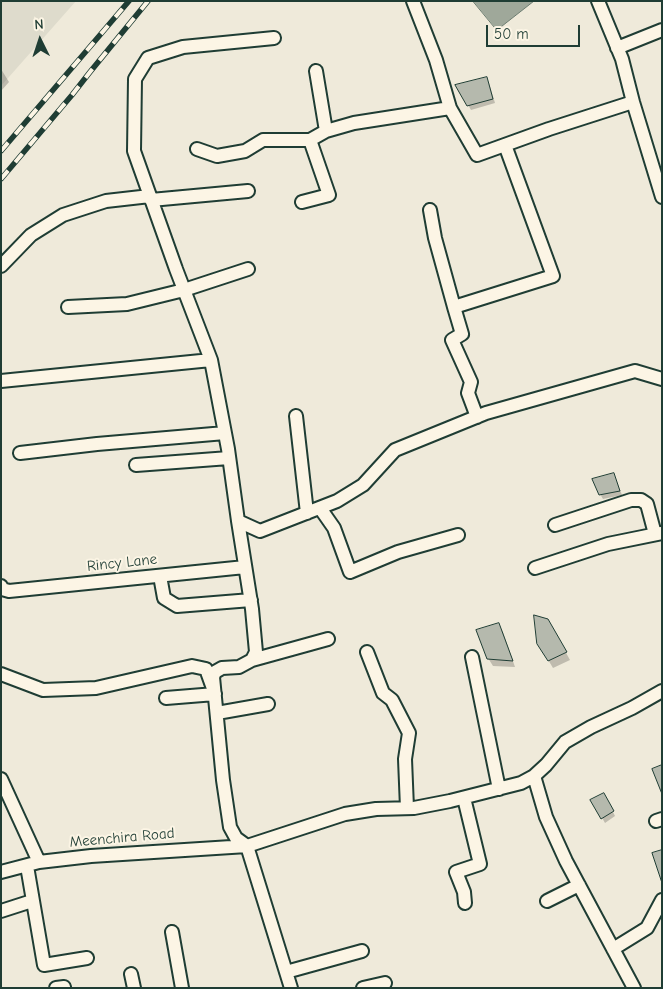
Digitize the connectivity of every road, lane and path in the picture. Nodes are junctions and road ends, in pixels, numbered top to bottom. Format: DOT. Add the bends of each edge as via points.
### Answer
graph roads {
  1 [pos="413,1"];
  2 [pos="598,1"];
  3 [pos="662,30"];
  4 [pos="274,38"];
  5 [pos="617,48"];
  6 [pos="316,71"];
  7 [pos="633,102"];
  8 [pos="450,108"];
  9 [pos="326,131"];
  10 [pos="310,140"];
  11 [pos="505,145"];
  12 [pos="197,149"];
  13 [pos="248,191"];
  14 [pos="662,197"];
  15 [pos="151,198"];
  16 [pos="302,202"];
  17 [pos="430,210"];
  18 [pos="1,266"];
  19 [pos="248,269"];
  20 [pos="184,290"];
  21 [pos="68,307"];
  22 [pos="454,307"];
  23 [pos="211,360"];
  24 [pos="662,379"];
  25 [pos="1,381"];
  26 [pos="296,416"];
  27 [pos="477,416"];
  28 [pos="225,433"];
  29 [pos="20,453"];
  30 [pos="230,458"];
  31 [pos="136,465"];
  32 [pos="320,508"];
  33 [pos="307,513"];
  34 [pos="238,522"];
  35 [pos="555,525"];
  36 [pos="658,533"];
  37 [pos="458,535"];
  38 [pos="245,567"];
  39 [pos="535,568"];
  40 [pos="160,576"];
  41 [pos="2,587"];
  42 [pos="251,600"];
  43 [pos="328,639"];
  44 [pos="367,652"];
  45 [pos="472,657"];
  46 [pos="252,660"];
  47 [pos="1,674"];
  48 [pos="662,691"];
  49 [pos="215,694"];
  50 [pos="166,698"];
  51 [pos="268,704"];
  52 [pos="217,713"];
  53 [pos="534,776"];
  54 [pos="1,780"];
  55 [pos="499,789"];
  56 [pos="464,798"];
  57 [pos="407,808"];
  58 [pos="247,846"];
  59 [pos="40,862"];
  60 [pos="26,866"];
  61 [pos="1,872"];
  62 [pos="579,885"];
  63 [pos="662,900"];
  64 [pos="32,901"];
  65 [pos="547,901"];
  66 [pos="465,903"];
  67 [pos="1,911"];
  68 [pos="172,932"];
  69 [pos="613,949"];
  70 [pos="362,951"];
  71 [pos="88,958"];
  72 [pos="286,972"];
  73 [pos="131,974"];
  74 [pos="385,983"];
  75 [pos="288,987"];
  76 [pos="134,988"];
  77 [pos="182,988"];
  78 [pos="363,988"];
  79 [pos="634,988"];
  1 -- 8 [label="street"];
  2 -- 5 [label="street"];
  3 -- 5 [label="street"];
  4 -- 15 [label="street" via="183,47 148,58 135,79 134,151"];
  5 -- 7 [label="street"];
  6 -- 9 [label="street"];
  7 -- 11 [label="street"];
  7 -- 14 [label="street"];
  8 -- 9 [label="street" via="354,123"];
  8 -- 11 [label="street" via="477,155"];
  9 -- 10 [label="street"];
  10 -- 12 [label="street" via="263,140 245,151 217,156"];
  10 -- 16 [label="street" via="329,195"];
  11 -- 22 [label="street" via="553,276"];
  13 -- 15 [label="street"];
  15 -- 18 [label="street" via="106,201 63,215 31,235"];
  15 -- 20 [label="street"];
  17 -- 22 [label="street"];
  19 -- 20 [label="street"];
  20 -- 21 [label="street" via="127,304"];
  20 -- 23 [label="street"];
  22 -- 27 [label="street" via="462,334 452,340 471,382 468,393"];
  23 -- 25 [label="street"];
  23 -- 28 [label="street"];
  24 -- 27 [label="street" via="634,372"];
  26 -- 33 [label="street"];
  27 -- 32 [label="street" via="396,450 363,485"];
  28 -- 29 [label="street"];
  28 -- 30 [label="street"];
  30 -- 31 [label="street"];
  30 -- 34 [label="street"];
  32 -- 33 [label="street"];
  32 -- 37 [label="street" via="334,528 350,572 398,552"];
  33 -- 34 [label="street" via="260,531"];
  34 -- 38 [label="street"];
  35 -- 36 [label="street" via="631,500 641,500 647,504"];
  36 -- 39 [label="street" via="608,544"];
  38 -- 40 [label="street, Rincy Lane"];
  38 -- 42 [label="street"];
  40 -- 41 [label="street, Rincy Lane" via="9,591"];
  40 -- 42 [label="street" via="164,598 178,606"];
  42 -- 46 [label="street" via="256,652"];
  43 -- 46 [label="street"];
  44 -- 57 [label="street" via="383,693 392,700 409,733 405,759"];
  45 -- 55 [label="street"];
  46 -- 49 [label="street" via="239,667 215,672"];
  47 -- 49 [label="street" via="43,690 96,688 192,666 206,669"];
  48 -- 53 [label="street" via="565,742"];
  49 -- 50 [label="street"];
  49 -- 52 [label="street"];
  51 -- 52 [label="street"];
  52 -- 58 [label="street" via="230,827 236,838"];
  53 -- 55 [label="street, Meenchira Road" via="521,784"];
  53 -- 62 [label="street" via="546,817"];
  54 -- 59 [label="street"];
  55 -- 56 [label="street, Meenchira Road"];
  56 -- 57 [label="street, Meenchira Road"];
  56 -- 66 [label="street" via="480,864 456,872"];
  57 -- 58 [label="street, Meenchira Road" via="345,814"];
  58 -- 59 [label="street, Meenchira Road"];
  58 -- 72 [label="street"];
  59 -- 60 [label="street, Meenchira Road"];
  60 -- 61 [label="street, Meenchira Road"];
  60 -- 64 [label="street"];
  62 -- 65 [label="street"];
  62 -- 69 [label="street"];
  63 -- 69 [label="street" via="647,928"];
  64 -- 67 [label="street"];
  64 -- 71 [label="street" via="44,965"];
  68 -- 77 [label="street"];
  69 -- 79 [label="street"];
  70 -- 72 [label="street"];
  72 -- 75 [label="street"];
  73 -- 76 [label="street"];
  74 -- 78 [label="street"];
}
